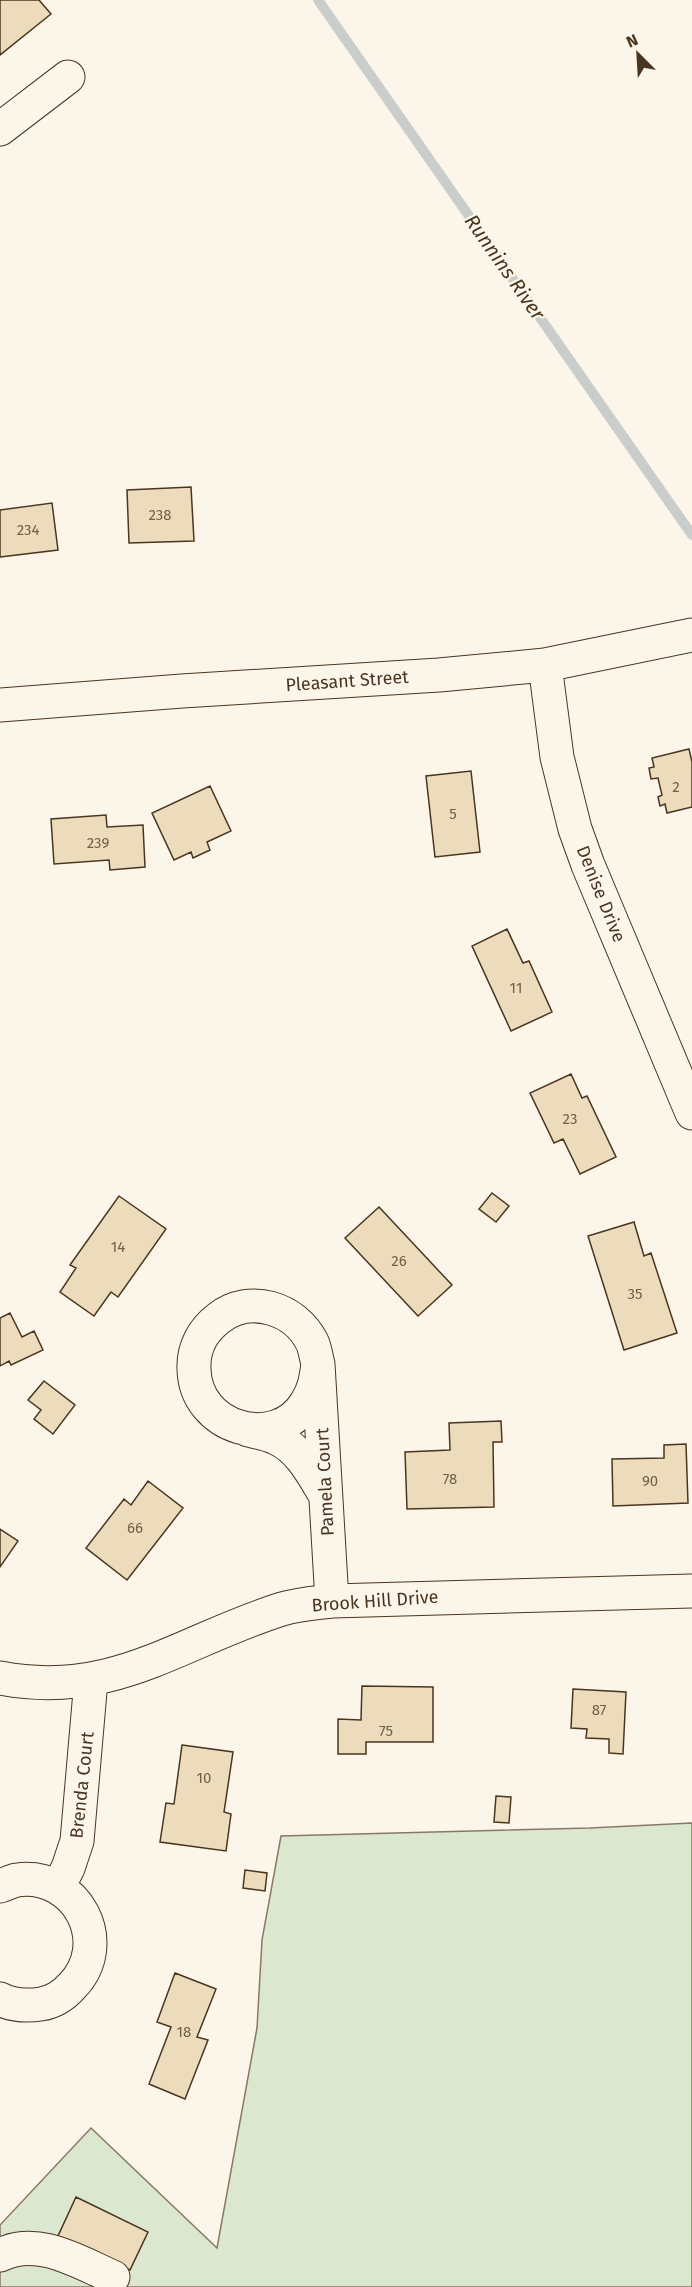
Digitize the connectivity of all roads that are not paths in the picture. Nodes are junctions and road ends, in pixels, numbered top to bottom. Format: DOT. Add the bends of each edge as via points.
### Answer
graph roads {
  1 [pos="68,76"];
  2 [pos="0,129"];
  3 [pos="692,636"];
  4 [pos="545,665"];
  5 [pos="0,705"];
  6 [pos="692,1113"];
  7 [pos="318,1364"];
  8 [pos="248,1430"];
  9 [pos="325,1496"];
  10 [pos="692,1591"];
  11 [pos="332,1601"];
  12 [pos="0,1678"];
  13 [pos="91,1680"];
  14 [pos="0,1886"];
  15 [pos="57,1887"];
  16 [pos="0,1999"];
  17 [pos="0,2255"];
  18 [pos="113,2277"];
  1 -- 2 [label="street"];
  3 -- 4 [label="street, Pleasant Street"];
  4 -- 5 [label="street, Pleasant Street"];
  4 -- 6 [label="street, Denise Drive" via="557,756 576,829"];
  7 -- 8 [label="street, Pamela Court" via="315,1386 297,1413 270,1428"];
  7 -- 8 [label="street, Pamela Court" via="313,1343 301,1325 284,1312 244,1306 226,1312 210,1324 193,1359 200,1397 227,1424"];
  7 -- 9 [label="street, Pamela Court"];
  8 -- 9 [label="street" via="277,1438 301,1457"];
  9 -- 11 [label="street, Pamela Court"];
  10 -- 11 [label="street, Brook Hill Drive"];
  11 -- 13 [label="street, Brook Hill Drive" via="284,1609 135,1669"];
  12 -- 13 [label="street, Brook Hill Drive" via="50,1684"];
  13 -- 15 [label="street, Brenda Court" via="77,1841"];
  14 -- 15 [label="street" via="16,1880 38,1880"];
  15 -- 16 [label="street" via="74,1899 86,1918 91,1938 89,1959 80,1978 65,1994 46,2003 26,2006"];
  17 -- 18 [label="street" via="12,2249 48,2249"];
}
